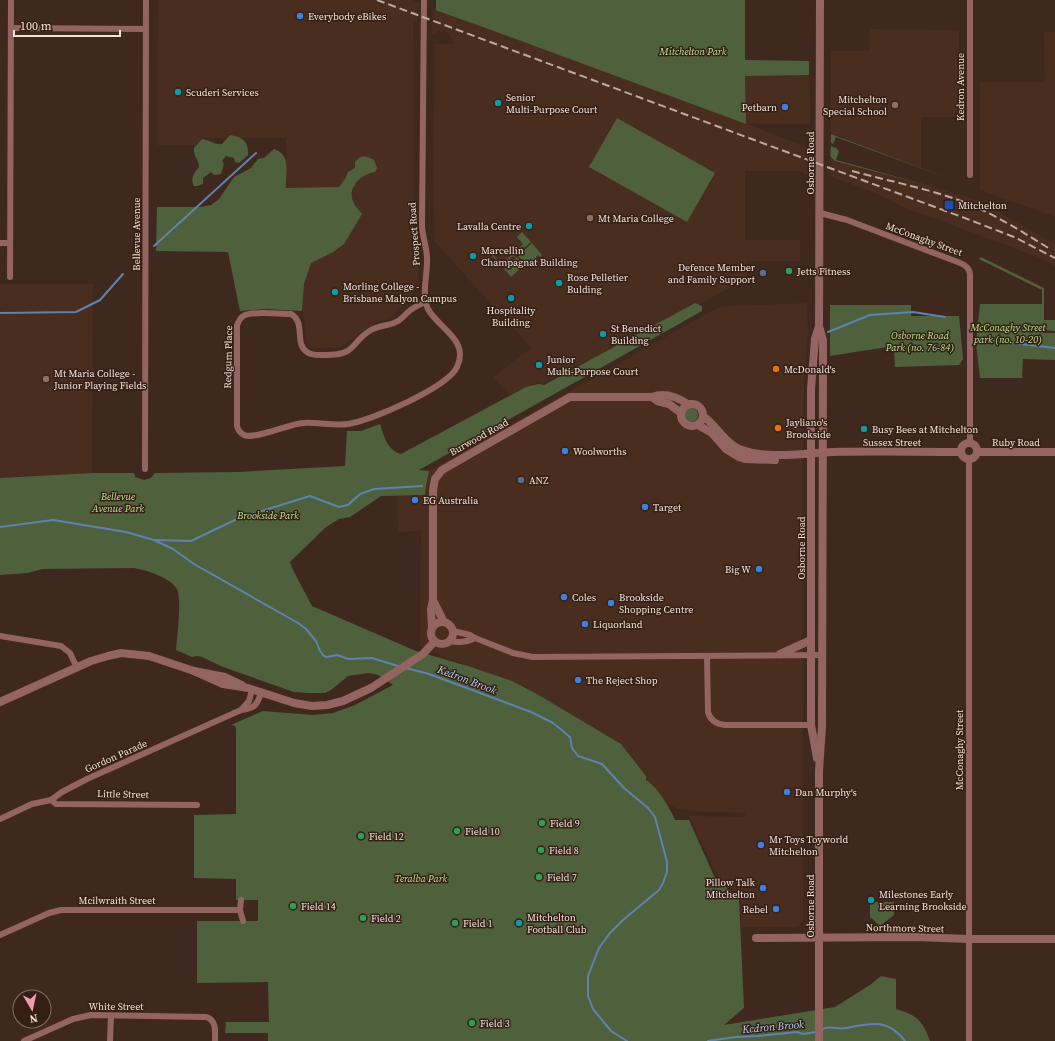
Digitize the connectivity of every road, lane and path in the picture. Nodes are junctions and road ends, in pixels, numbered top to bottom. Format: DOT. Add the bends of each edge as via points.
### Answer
graph roads {
  1 [pos="11,0"];
  2 [pos="146,0"];
  3 [pos="424,0"];
  4 [pos="820,0"];
  5 [pos="970,0"];
  6 [pos="11,28"];
  7 [pos="145,29"];
  8 [pos="970,175"];
  9 [pos="820,213"];
  10 [pos="0,243"];
  11 [pos="10,244"];
  12 [pos="10,277"];
  13 [pos="426,302"];
  14 [pos="820,326"];
  15 [pos="652,397"];
  16 [pos="688,404"];
  17 [pos="681,413"];
  18 [pos="703,416"];
  19 [pos="698,425"];
  20 [pos="970,443"];
  21 [pos="960,452"];
  22 [pos="977,452"];
  23 [pos="1055,452"];
  24 [pos="823,453"];
  25 [pos="811,456"];
  26 [pos="969,460"];
  27 [pos="145,469"];
  28 [pos="433,600"];
  29 [pos="444,622"];
  30 [pos="432,628"];
  31 [pos="453,631"];
  32 [pos="0,636"];
  33 [pos="475,638"];
  34 [pos="811,640"];
  35 [pos="450,641"];
  36 [pos="434,642"];
  37 [pos="780,654"];
  38 [pos="811,655"];
  39 [pos="822,655"];
  40 [pos="707,656"];
  41 [pos="77,668"];
  42 [pos="250,689"];
  43 [pos="261,693"];
  44 [pos="0,702"];
  45 [pos="241,710"];
  46 [pos="811,725"];
  47 [pos="819,770"];
  48 [pos="51,800"];
  49 [pos="197,805"];
  50 [pos="0,819"];
  51 [pos="241,900"];
  52 [pos="240,910"];
  53 [pos="243,920"];
  54 [pos="0,935"];
  55 [pos="756,938"];
  56 [pos="820,938"];
  57 [pos="968,939"];
  58 [pos="1055,939"];
  59 [pos="111,1016"];
  60 [pos="24,1041"];
  61 [pos="110,1041"];
  62 [pos="215,1041"];
  63 [pos="819,1041"];
  64 [pos="969,1041"];
  1 -- 6 [label="street"];
  2 -- 7 [label="street, Bellevue Avenue"];
  3 -- 13 [label="street, Prospect Road" via="422,225 427,256"];
  4 -- 9 [label="street, Osborne Road"];
  5 -- 8 [label="street, Kedron Avenue"];
  6 -- 7 [label="street"];
  6 -- 11 [label="street"];
  7 -- 27 [label="street, Bellevue Avenue"];
  9 -- 14 [label="street, Osborne Road"];
  9 -- 20 [label="street, McConaghy Street" via="847,220 964,264 968,269"];
  10 -- 11 [label="street"];
  11 -- 12 [label="street"];
  13 -- 13 [label="street, Redgum Place" via="431,313 457,344 459,360 451,376 404,404 363,420 343,424 303,423 253,436 243,435 239,431 237,333 239,320 244,315 291,314 297,320 302,345 307,353 335,355 347,352 368,332 398,321 411,309"];
  14 -- 24 [label="street, Osborne Road" via="823,340"];
  14 -- 25 [label="street, Osborne Road" via="815,339 812,377"];
  15 -- 16 [label="street, Burwood Road" via="659,394 667,395"];
  15 -- 17 [label="street, Burwood Road" via="669,404"];
  15 -- 28 [label="street, Burwood Road" via="570,398 442,470 435,479 433,490"];
  16 -- 17 [label="street"];
  16 -- 18 [label="street" via="699,406"];
  17 -- 19 [label="street" via="685,425"];
  18 -- 19 [label="street"];
  18 -- 25 [label="street" via="729,442 740,449 762,454"];
  19 -- 25 [label="street" via="712,433 726,449 745,459 794,460"];
  20 -- 21 [label="street" via="964,445"];
  20 -- 22 [label="street" via="975,445"];
  21 -- 24 [label="street, Sussex Street"];
  21 -- 26 [label="street" via="963,458"];
  22 -- 23 [label="street, Ruby Road"];
  22 -- 26 [label="street" via="974,458"];
  24 -- 25 [label="street"];
  24 -- 39 [label="street, Osborne Road"];
  25 -- 34 [label="street, Osborne Road"];
  26 -- 57 [label="street, McConaghy Street"];
  28 -- 29 [label="street"];
  28 -- 30 [label="street, Burwood Road"];
  29 -- 30 [label="street" via="437,623"];
  29 -- 31 [label="street" via="450,625"];
  30 -- 36 [label="street"];
  31 -- 33 [label="street"];
  31 -- 35 [label="street"];
  32 -- 41 [label="street" via="61,646 70,653"];
  33 -- 35 [label="street" via="469,641"];
  33 -- 40 [label="street" via="513,653 533,657"];
  34 -- 37 [label="street"];
  34 -- 38 [label="street, Osborne Road"];
  35 -- 36 [label="street" via="444,644"];
  36 -- 43 [label="street" via="423,654 362,693 343,701 320,706 294,703"];
  37 -- 38 [label="street"];
  37 -- 40 [label="street"];
  38 -- 39 [label="street"];
  38 -- 46 [label="street, Osborne Road"];
  39 -- 47 [label="street, Osborne Road"];
  40 -- 46 [label="street" via="708,712 715,722 725,725"];
  41 -- 42 [label="street" via="100,658 126,653 149,656 223,684"];
  41 -- 44 [label="street"];
  42 -- 43 [label="street"];
  42 -- 45 [label="street" via="249,701"];
  43 -- 45 [label="street, Gordon Parade" via="254,707"];
  45 -- 48 [label="street, Gordon Parade" via="87,780"];
  46 -- 47 [label="street, Osborne Road"];
  47 -- 56 [label="street, Osborne Road"];
  48 -- 49 [label="street, Little Street" via="56,804"];
  48 -- 50 [label="street, Gordon Parade" via="32,804"];
  51 -- 52 [label="street"];
  52 -- 53 [label="street"];
  52 -- 54 [label="street, Mcilwraith Street" via="61,910"];
  55 -- 56 [label="street, Northmore Street"];
  56 -- 57 [label="street, Northmore Street"];
  56 -- 63 [label="street, Osborne Road"];
  57 -- 58 [label="street, Northmore Street"];
  57 -- 64 [label="street, McConaghy Street"];
  59 -- 60 [label="street, White Street" via="91,1015 73,1019"];
  59 -- 61 [label="street"];
  59 -- 62 [label="street, White Street" via="203,1016 212,1020"];
}
